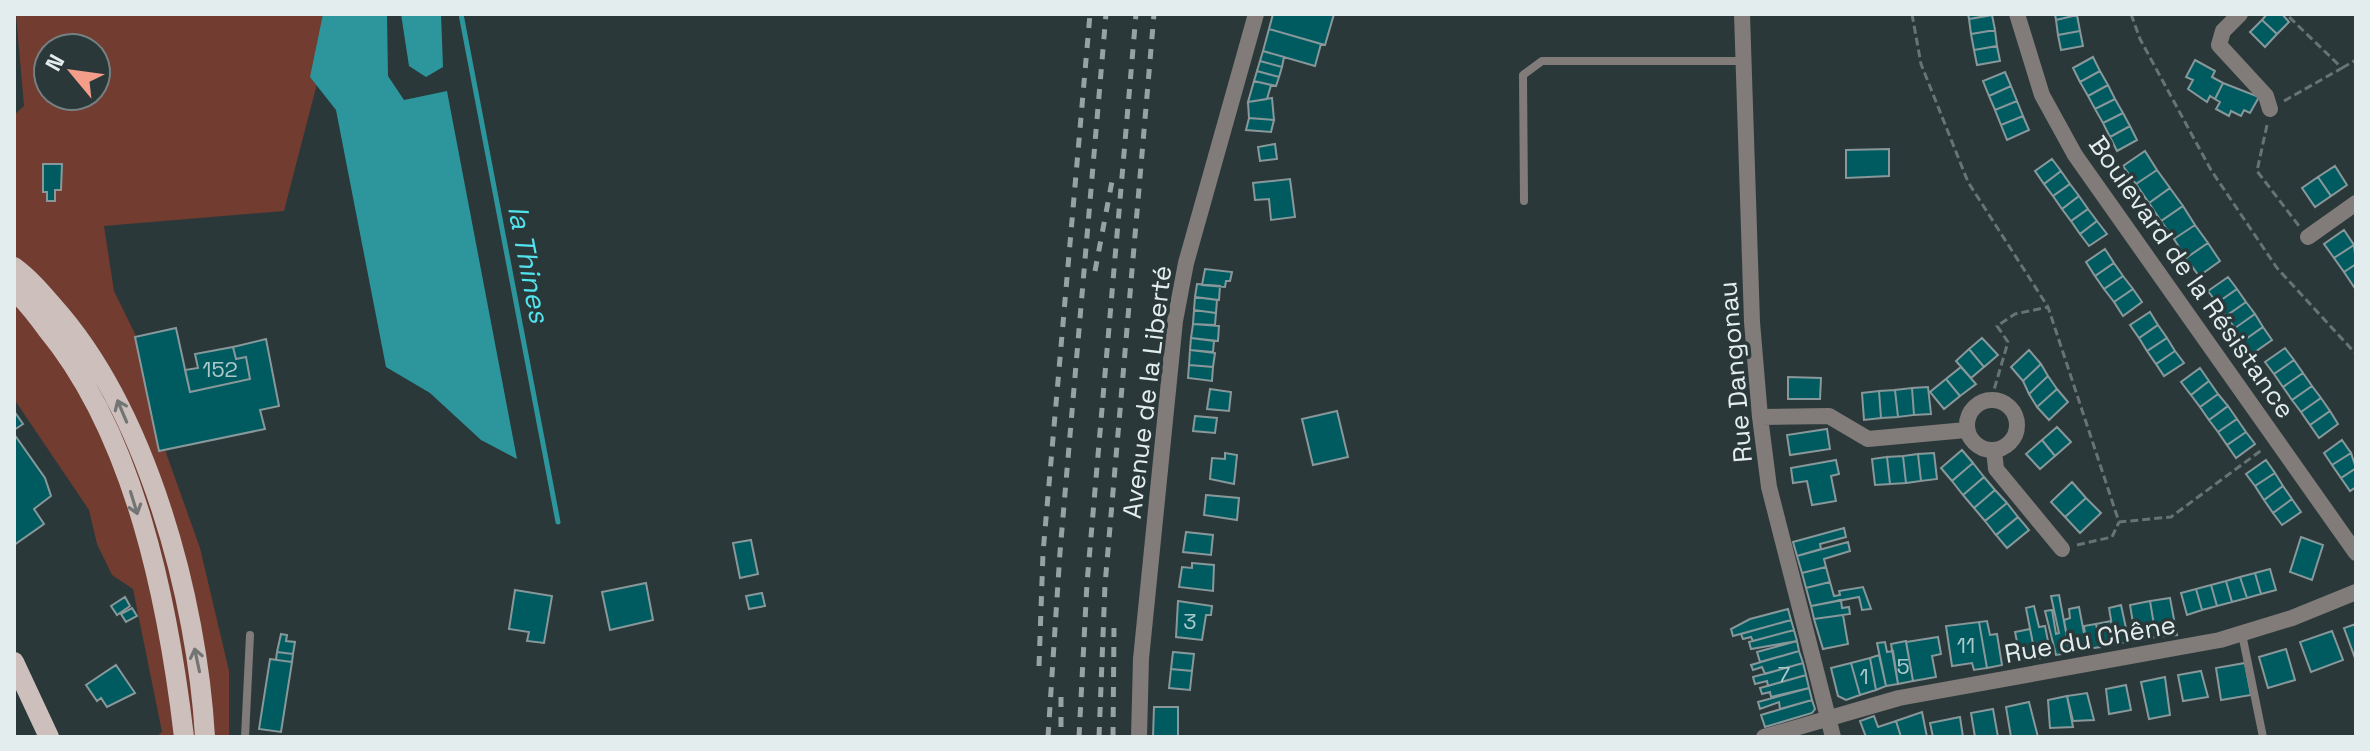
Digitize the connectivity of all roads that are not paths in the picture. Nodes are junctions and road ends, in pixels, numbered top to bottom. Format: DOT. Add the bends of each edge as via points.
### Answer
graph roads {
  1 [pos="1256,14"];
  2 [pos="1742,14"];
  3 [pos="2017,14"];
  4 [pos="2240,14"];
  5 [pos="1743,61"];
  6 [pos="2270,109"];
  7 [pos="1524,201"];
  8 [pos="2356,203"];
  9 [pos="2308,237"];
  10 [pos="14,267"];
  11 [pos="14,291"];
  12 [pos="1760,417"];
  13 [pos="1966,430"];
  14 [pos="1994,450"];
  15 [pos="2062,549"];
  16 [pos="2356,553"];
  17 [pos="2356,592"];
  18 [pos="2242,634"];
  19 [pos="250,635"];
  20 [pos="14,662"];
  21 [pos="1828,719"];
  22 [pos="49,737"];
  23 [pos="184,737"];
  24 [pos="205,737"];
  25 [pos="245,737"];
  26 [pos="1139,737"];
  27 [pos="1764,737"];
  28 [pos="1833,737"];
  29 [pos="2263,737"];
  1 -- 26 [label="street, Avenue de la Liberté" via="1186,263 1175,321 1141,659"];
  2 -- 5 [label="street, Rue Dangonau"];
  3 -- 16 [label="street, Boulevard de la Résistance" via="2042,95 2060,130"];
  4 -- 6 [label="street" via="2223,31 2219,45 2266,96"];
  5 -- 7 [label="lane" via="1542,61 1523,75"];
  5 -- 12 [label="street, Rue Dangonau"];
  8 -- 9 [label="street"];
  24 -- 10 [label="main road, one-way" via="202,683 176,560 142,457 111,385 72,327"];
  11 -- 23 [label="main road, one-way" via="61,345 95,405 128,482 159,582"];
  12 -- 13 [label="street" via="1829,416 1868,439"];
  12 -- 21 [label="street, Rue Dangonau" via="1769,487"];
  13 -- 14 [label="street" via="1977,444"];
  13 -- 14 [label="street" via="1967,414 1982,402 2008,407 2017,422 2008,445"];
  14 -- 15 [label="street" via="1996,469"];
  17 -- 18 [label="street, Rue du Chêne"];
  18 -- 21 [label="street, Rue du Chêne" via="1943,689"];
  18 -- 29 [label="lane"];
  19 -- 25 [label="lane"];
  20 -- 22 [label="main road"];
  21 -- 27 [label="street, Rue du Chêne"];
  21 -- 28 [label="street, Rue Dangonau"];
}
